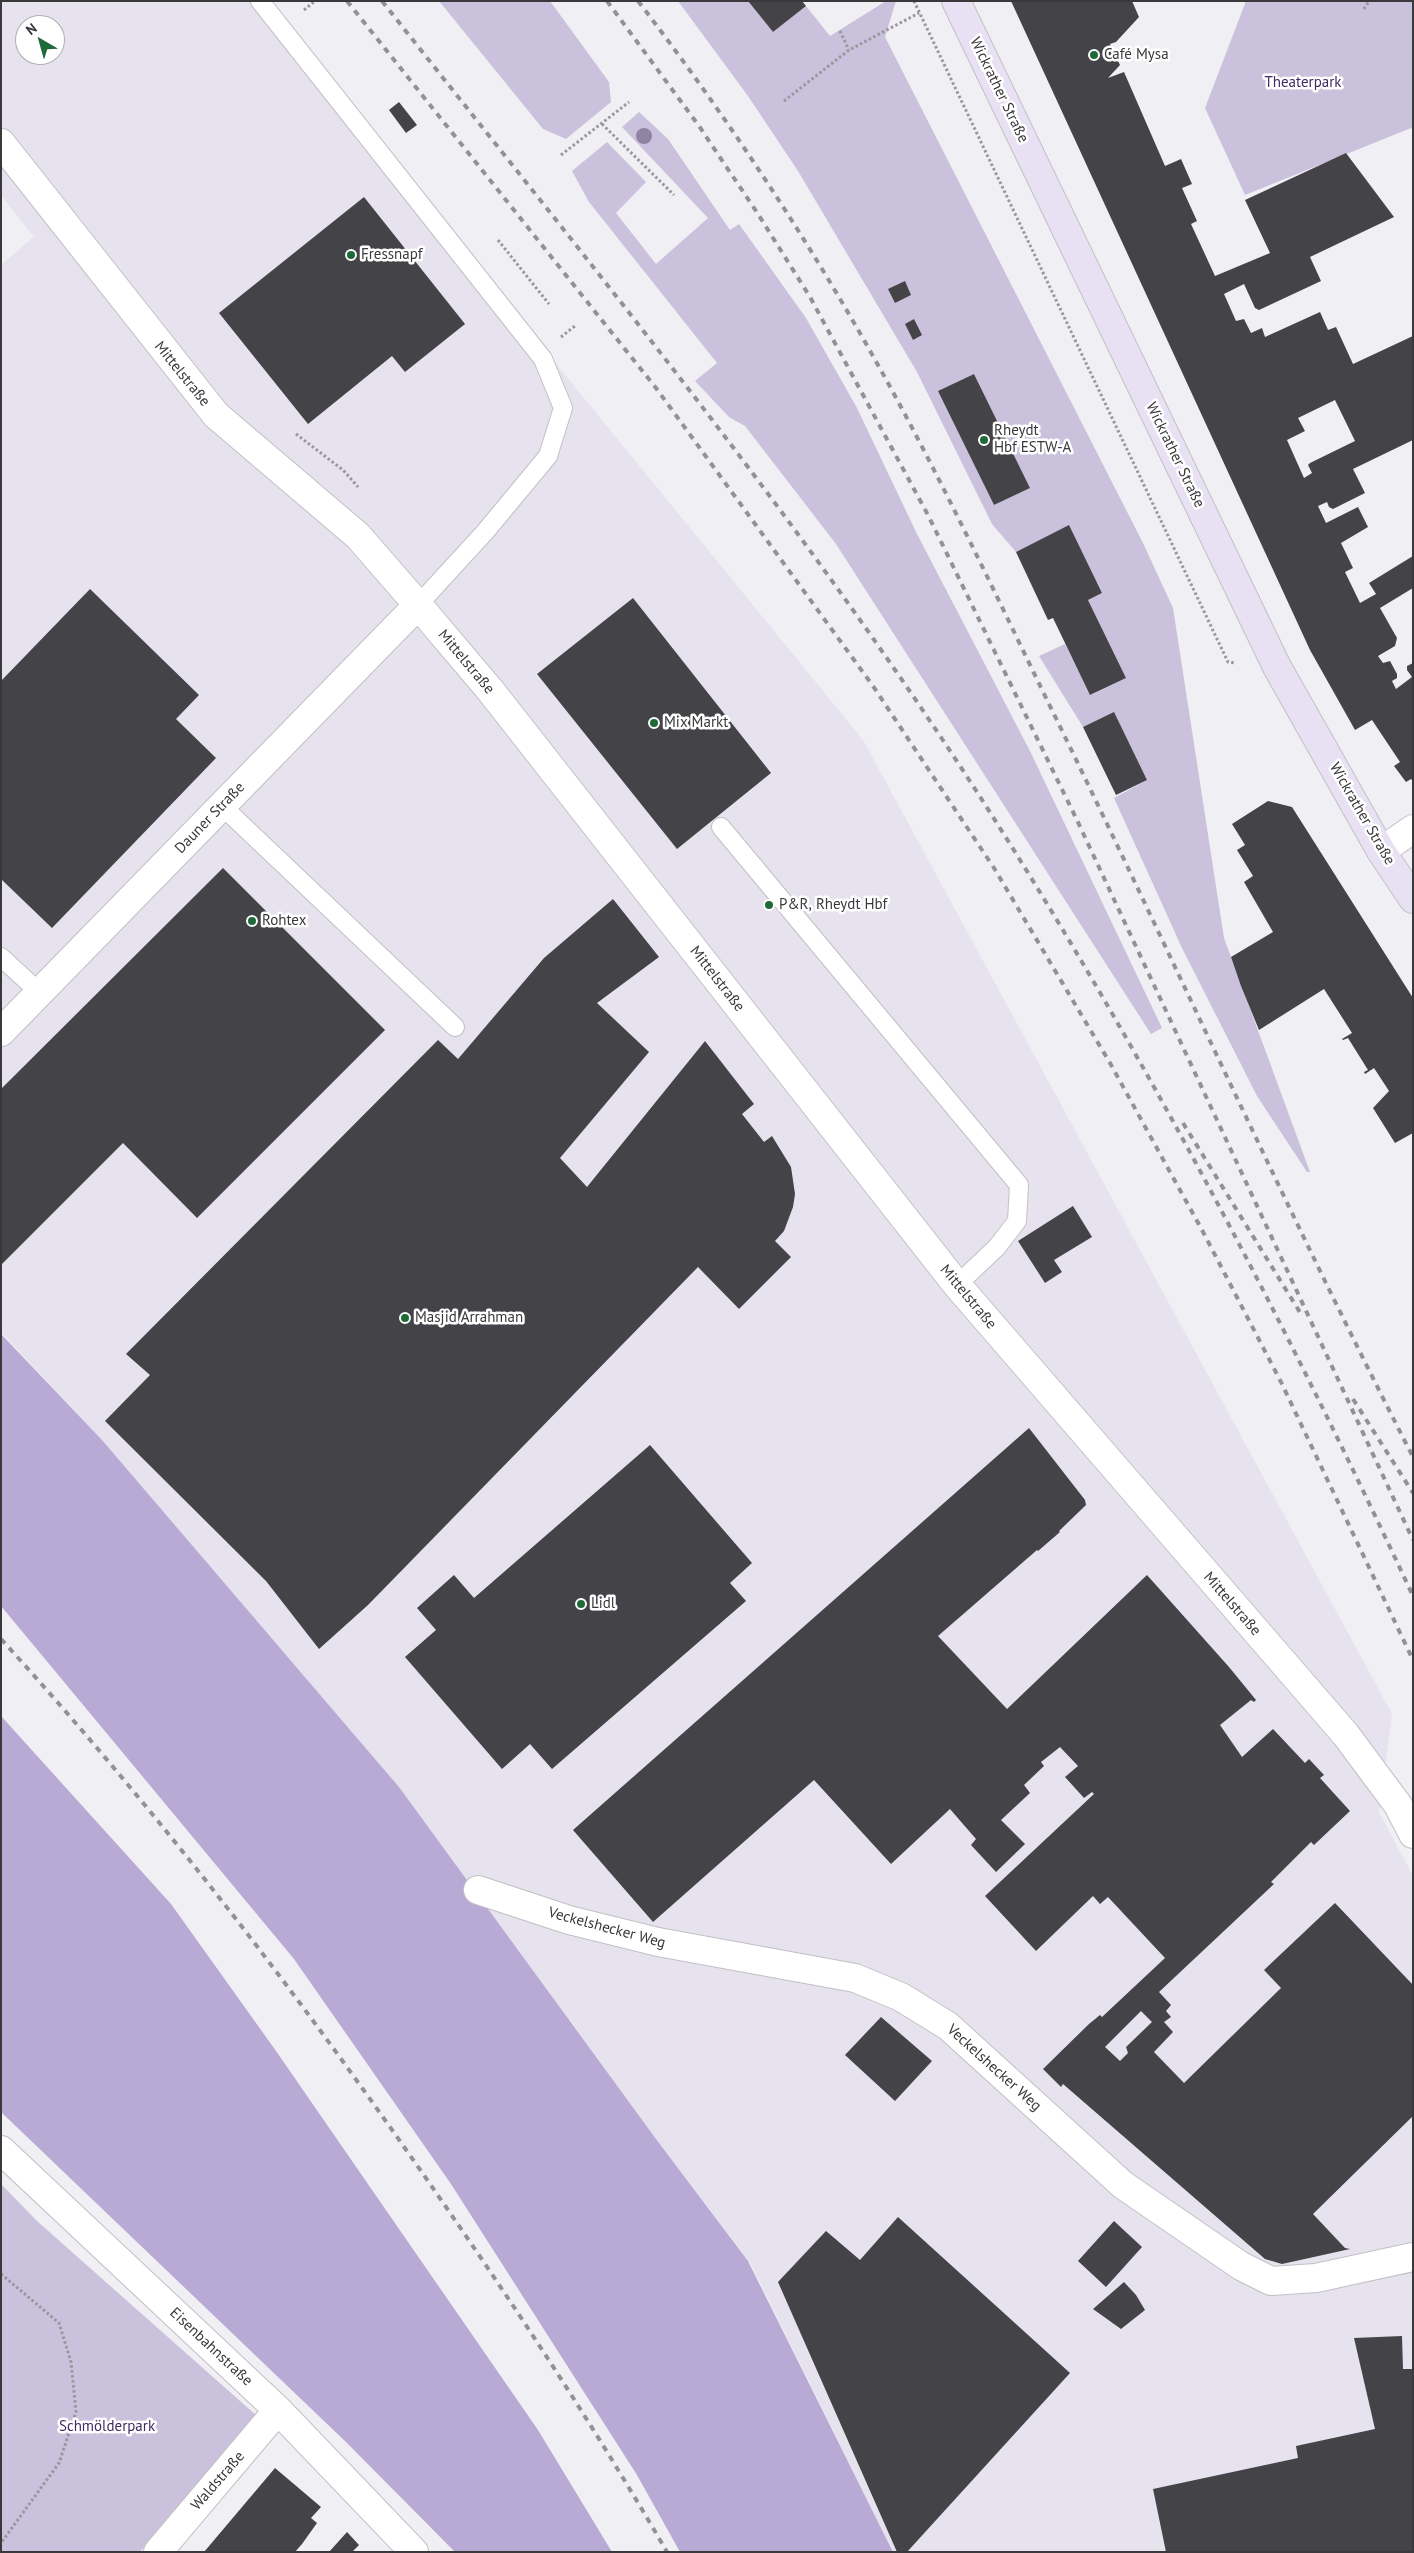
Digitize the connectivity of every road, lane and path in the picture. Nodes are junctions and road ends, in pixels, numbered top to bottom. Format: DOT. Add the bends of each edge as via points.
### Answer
graph roads {
  1 [pos="260,1"];
  2 [pos="308,1"];
  3 [pos="315,1"];
  4 [pos="914,1"];
  5 [pos="956,1"];
  6 [pos="1369,1"];
  7 [pos="1364,9"];
  8 [pos="919,13"];
  9 [pos="840,31"];
  10 [pos="849,50"];
  11 [pos="784,101"];
  12 [pos="629,102"];
  13 [pos="602,124"];
  14 [pos="1,143"];
  15 [pos="561,155"];
  16 [pos="674,195"];
  17 [pos="498,240"];
  18 [pos="549,304"];
  19 [pos="418,604"];
  20 [pos="1277,667"];
  21 [pos="222,806"];
  22 [pos="721,827"];
  23 [pos="1413,828"];
  24 [pos="1382,851"];
  25 [pos="1413,899"];
  26 [pos="1,957"];
  27 [pos="40,993"];
  28 [pos="455,1027"];
  29 [pos="1,1032"];
  30 [pos="957,1285"];
  31 [pos="1413,1834"];
  32 [pos="478,1890"];
  33 [pos="1,2150"];
  34 [pos="1413,2257"];
  35 [pos="1,2274"];
  36 [pos="278,2410"];
  37 [pos="1,2542"];
  38 [pos="158,2552"];
  39 [pos="414,2552"];
  1 -- 19 [label="lane" via="543,359 563,408 548,456 485,532"];
  2 -- 3 [label="path" via="310,5"];
  4 -- 8 [label="path"];
  5 -- 20 [label="main road, Wickrather Straße"];
  6 -- 7 [label="path"];
  8 -- 10 [label="path"];
  8 -- 20 [label="path" via="1228,662"];
  9 -- 10 [label="path"];
  10 -- 11 [label="path"];
  12 -- 13 [label="path"];
  13 -- 15 [label="path"];
  13 -- 16 [label="path"];
  14 -- 19 [label="street, Mittelstraße" via="216,415 358,536"];
  17 -- 18 [label="path"];
  19 -- 21 [label="street, Dauner Straße"];
  19 -- 30 [label="street, Mittelstraße" via="490,690"];
  20 -- 24 [label="main road, Wickrather Straße"];
  21 -- 27 [label="street, Dauner Straße"];
  21 -- 28 [label="lane"];
  22 -- 30 [label="lane" via="1018,1185 1016,1221 997,1247"];
  23 -- 24 [label="street"];
  24 -- 25 [label="main road, Wickrather Straße"];
  26 -- 27 [label="lane"];
  27 -- 29 [label="street, Dauner Straße"];
  30 -- 31 [label="street, Mittelstraße" via="1346,1735 1398,1804"];
  32 -- 34 [label="street, Veckelshecker Weg" via="569,1920 658,1942 855,1978 901,1997 948,2026 1123,2185 1241,2266 1271,2281 1316,2278"];
  33 -- 36 [label="street, Eisenbahnstraße"];
  35 -- 37 [label="path" via="59,2323 71,2362 76,2412 59,2463"];
  36 -- 38 [label="street, Waldstraße"];
  36 -- 39 [label="street, Eisenbahnstraße"];
}
